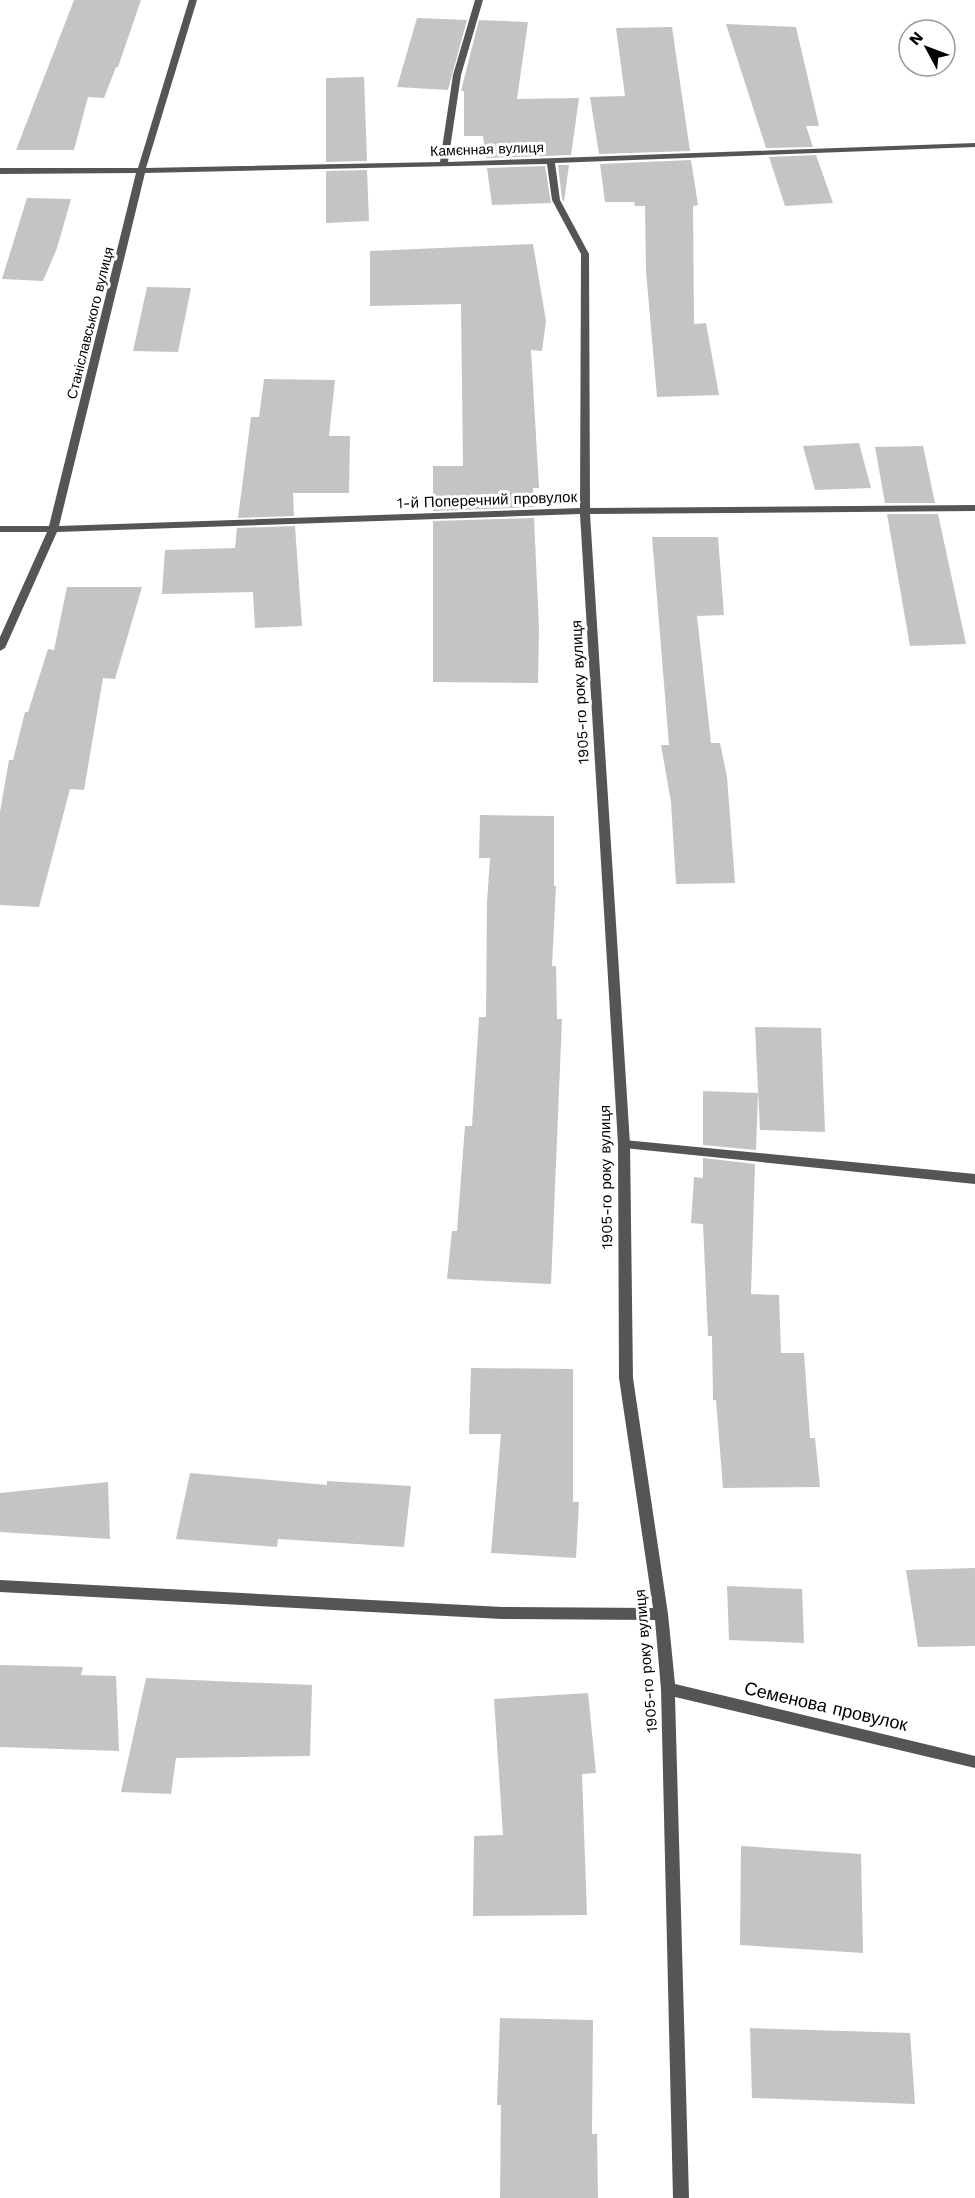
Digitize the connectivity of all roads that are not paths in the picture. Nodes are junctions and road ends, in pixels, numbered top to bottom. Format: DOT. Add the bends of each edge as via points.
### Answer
graph roads {
  1 [pos="193,0"];
  2 [pos="479,0"];
  3 [pos="975,145"];
  4 [pos="551,161"];
  5 [pos="444,164"];
  6 [pos="0,171"];
  7 [pos="141,172"];
  8 [pos="975,508"];
  9 [pos="585,511"];
  10 [pos="0,529"];
  11 [pos="53,529"];
  12 [pos="0,648"];
  13 [pos="624,1144"];
  14 [pos="975,1179"];
  15 [pos="0,1586"];
  16 [pos="662,1614"];
  17 [pos="668,1689"];
  18 [pos="975,1762"];
  19 [pos="681,2198"];
  1 -- 7 [label="street, Станіславського вулиця"];
  2 -- 5 [label="street" via="457,75"];
  3 -- 4 [label="street, Камєнная вулиця"];
  4 -- 5 [label="street, Камєнная вулиця"];
  4 -- 9 [label="street, 1905-го року вулиця" via="556,200 585,254"];
  5 -- 7 [label="street, Камєнная вулиця"];
  6 -- 7 [label="street, Камєнная вулиця"];
  7 -- 11 [label="street, Станіславського вулиця"];
  8 -- 9 [label="street, 1-й Поперечний провулок"];
  9 -- 11 [label="street, 1-й Поперечний провулок"];
  9 -- 13 [label="street, 1905-го року вулиця"];
  10 -- 11 [label="street, 1-й Поперечний провулок"];
  11 -- 12 [label="street, Станіславського вулиця"];
  13 -- 14 [label="street"];
  13 -- 16 [label="street, 1905-го року вулиця" via="626,1378"];
  15 -- 16 [label="street" via="502,1613"];
  16 -- 17 [label="street, 1905-го року вулиця"];
  17 -- 18 [label="street, Семенова провулок"];
  17 -- 19 [label="street, 1905-го року вулиця"];
}
